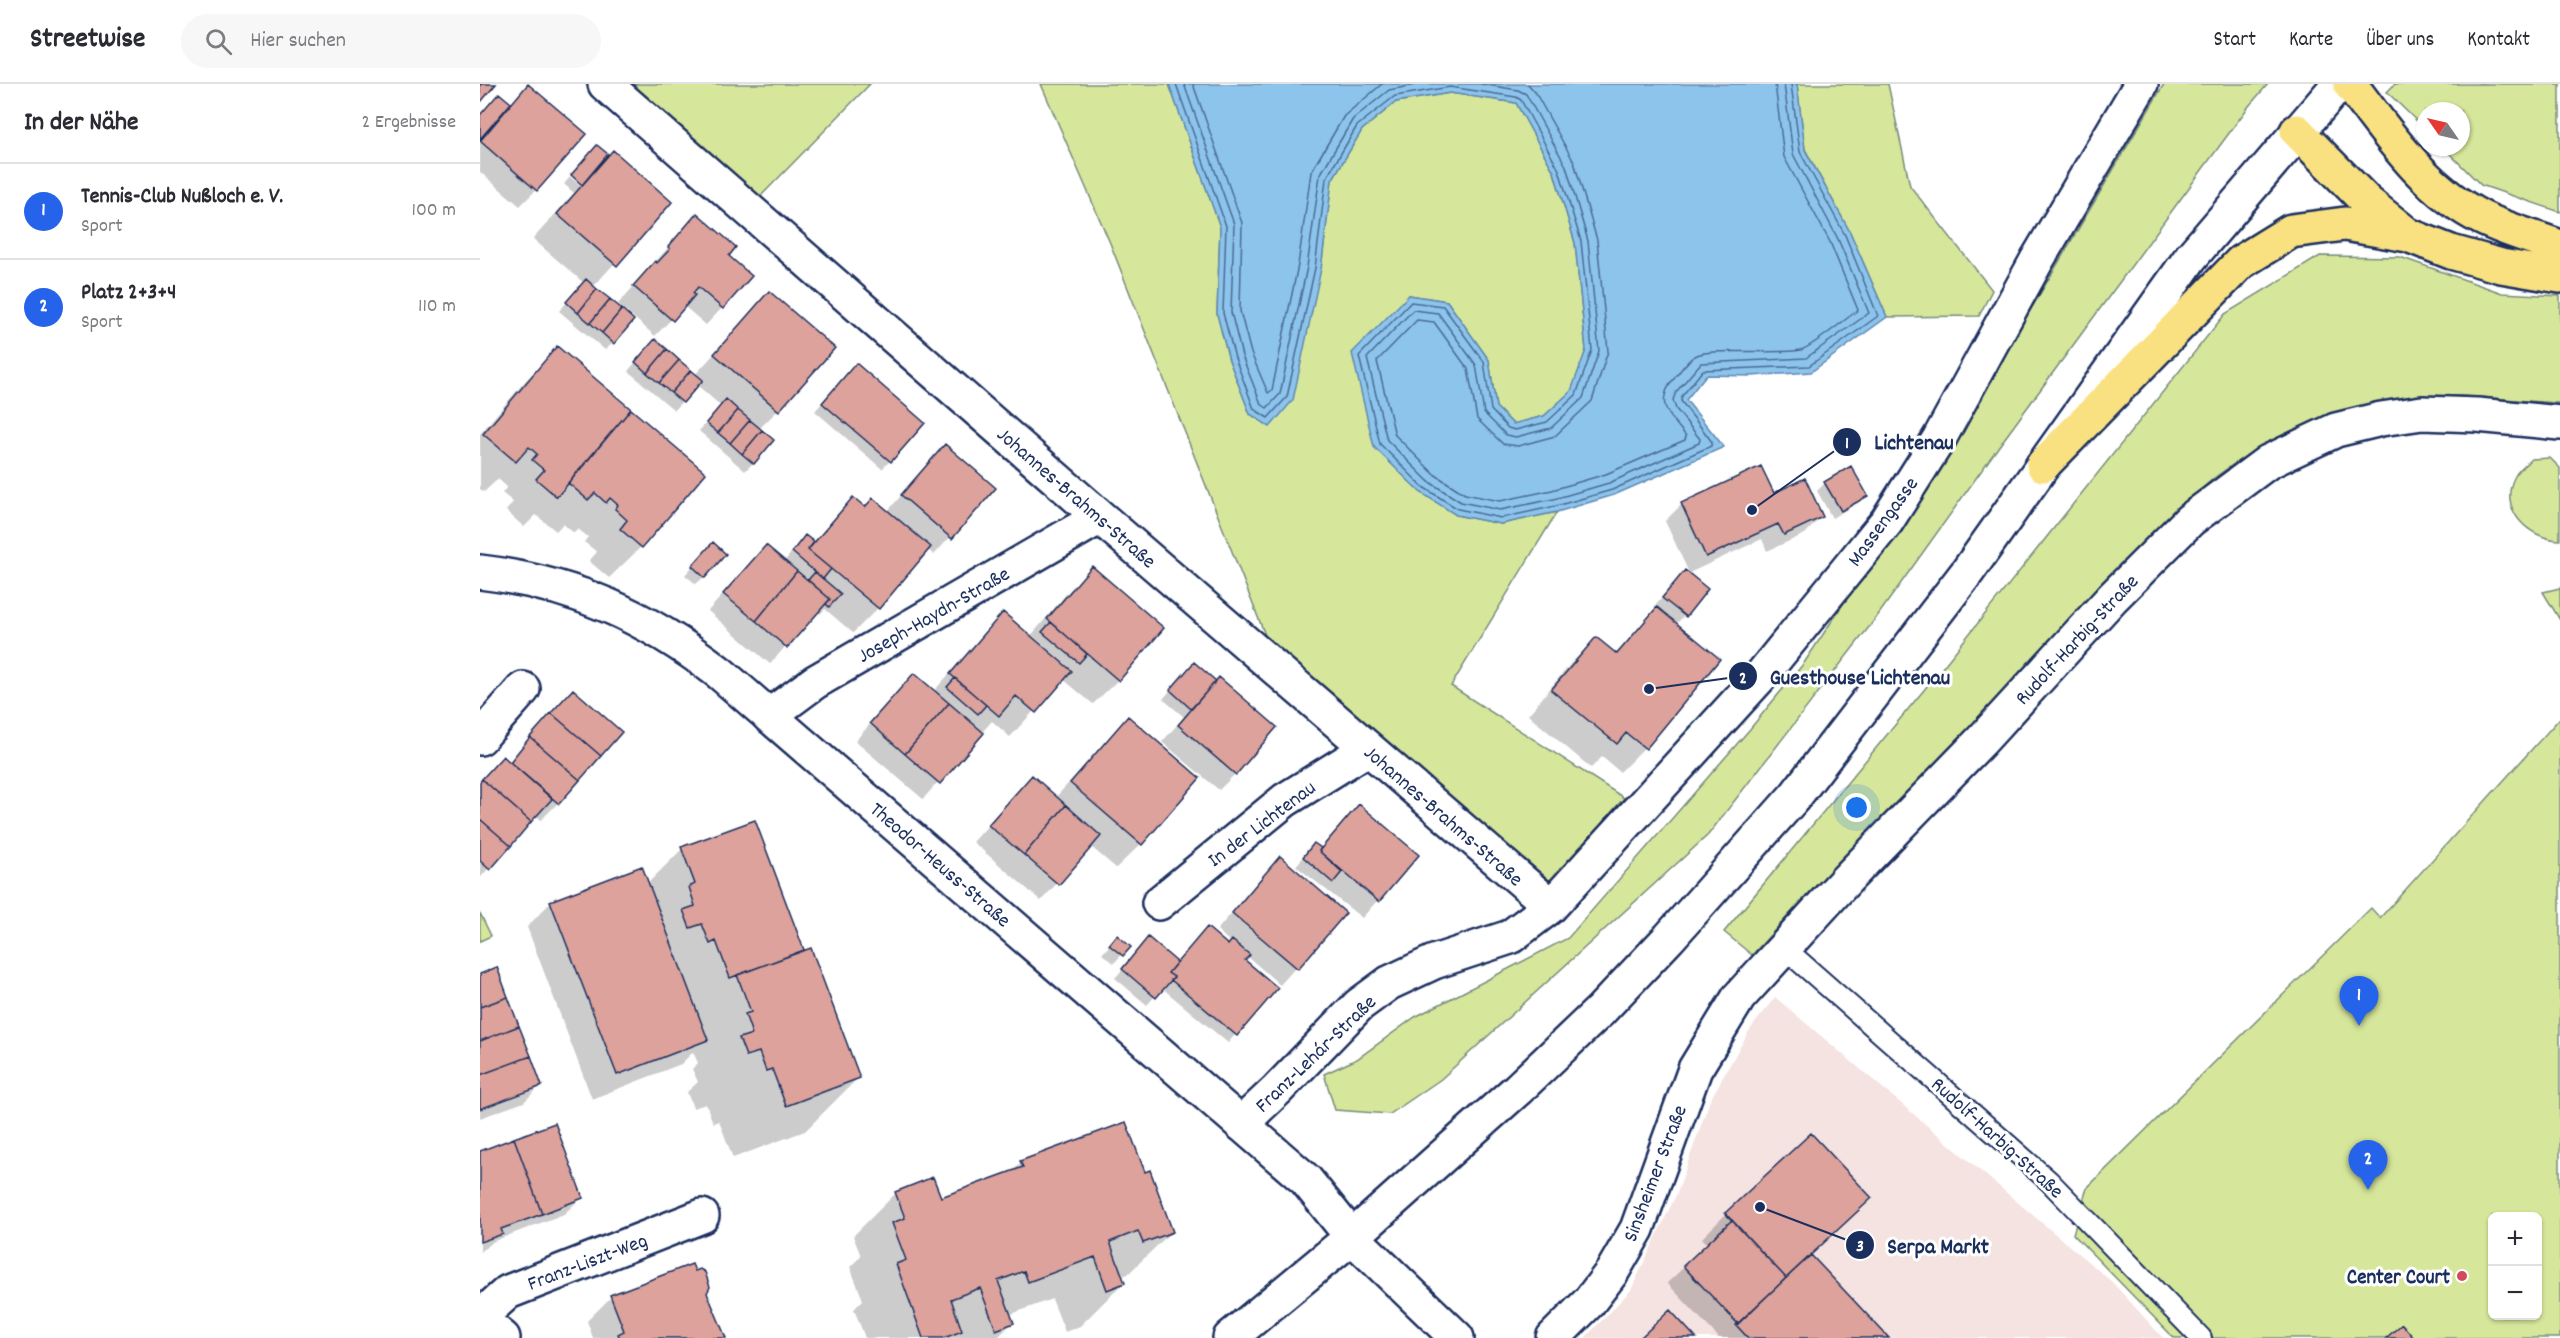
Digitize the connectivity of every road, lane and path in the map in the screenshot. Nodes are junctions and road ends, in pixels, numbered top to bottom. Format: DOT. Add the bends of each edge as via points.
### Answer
graph roads {
  1 [pos="605,84"];
  2 [pos="2141,84"];
  3 [pos="2338,84"];
  4 [pos="2350,84"];
  5 [pos="2297,131"];
  6 [pos="2408,235"];
  7 [pos="2560,247"];
  8 [pos="2560,276"];
  9 [pos="2560,423"];
  10 [pos="2043,465"];
  11 [pos="1100,518"];
  12 [pos="480,572"];
  13 [pos="523,689"];
  14 [pos="770,716"];
  15 [pos="480,738"];
  16 [pos="1367,749"];
  17 [pos="1159,903"];
  18 [pos="1551,906"];
  19 [pos="1783,948"];
  20 [pos="1739,997"];
  21 [pos="1241,1124"];
  22 [pos="702,1216"];
  23 [pos="1352,1237"];
  24 [pos="480,1318"];
  25 [pos="503,1338"];
  26 [pos="1230,1338"];
  27 [pos="1457,1338"];
  28 [pos="1553,1338"];
  29 [pos="2201,1338"];
  1 -- 11 [label="street, Johannes-Brahms-Straße"];
  2 -- 18 [label="street, Massengasse" via="2037,260 1939,439 1887,521 1760,677"];
  3 -- 5 [label="street"];
  4 -- 7 [label="highway" via="2413,165 2444,194 2482,218"];
  5 -- 6 [label="highway" via="2368,203"];
  5 -- 10 [label="street" via="2191,257"];
  6 -- 8 [label="highway" via="2501,266"];
  6 -- 10 [label="highway" via="2345,224 2291,231 2241,261"];
  9 -- 19 [label="street, Rudolf-Harbig-Straße" via="2422,413 2336,430 2268,462 2190,520 2113,597"];
  10 -- 23 [label="street" via="1968,571 1796,795 1669,938 1518,1089"];
  11 -- 14 [label="street, Joseph-Haydn-Straße" via="815,681"];
  11 -- 16 [label="street, Johannes-Brahms-Straße"];
  12 -- 14 [label="street, Theodor-Heuss-Straße" via="571,591 622,610 695,653"];
  13 -- 15 [label="street"];
  14 -- 21 [label="street, Theodor-Heuss-Straße"];
  16 -- 17 [label="street, In der Lichtenau" via="1285,800"];
  16 -- 18 [label="street, Johannes-Brahms-Straße"];
  18 -- 21 [label="street, Franz-Lehár-Straße" via="1510,937 1434,962 1389,983 1359,1005"];
  19 -- 20 [label="street, Rudolf-Harbig-Straße"];
  19 -- 29 [label="lane, Rudolf-Harbig-Straße" via="2049,1181"];
  20 -- 28 [label="street, Sinsheimer Straße" via="1695,1069 1637,1228 1612,1272"];
  21 -- 23 [label="street, Theodor-Heuss-Straße" via="1306,1180"];
  22 -- 24 [label="street, Franz-Liszt-Weg" via="508,1292"];
  23 -- 26 [label="street"];
  23 -- 27 [label="street, Theodor-Heuss-Straße"];
  24 -- 25 [label="street"];
}
